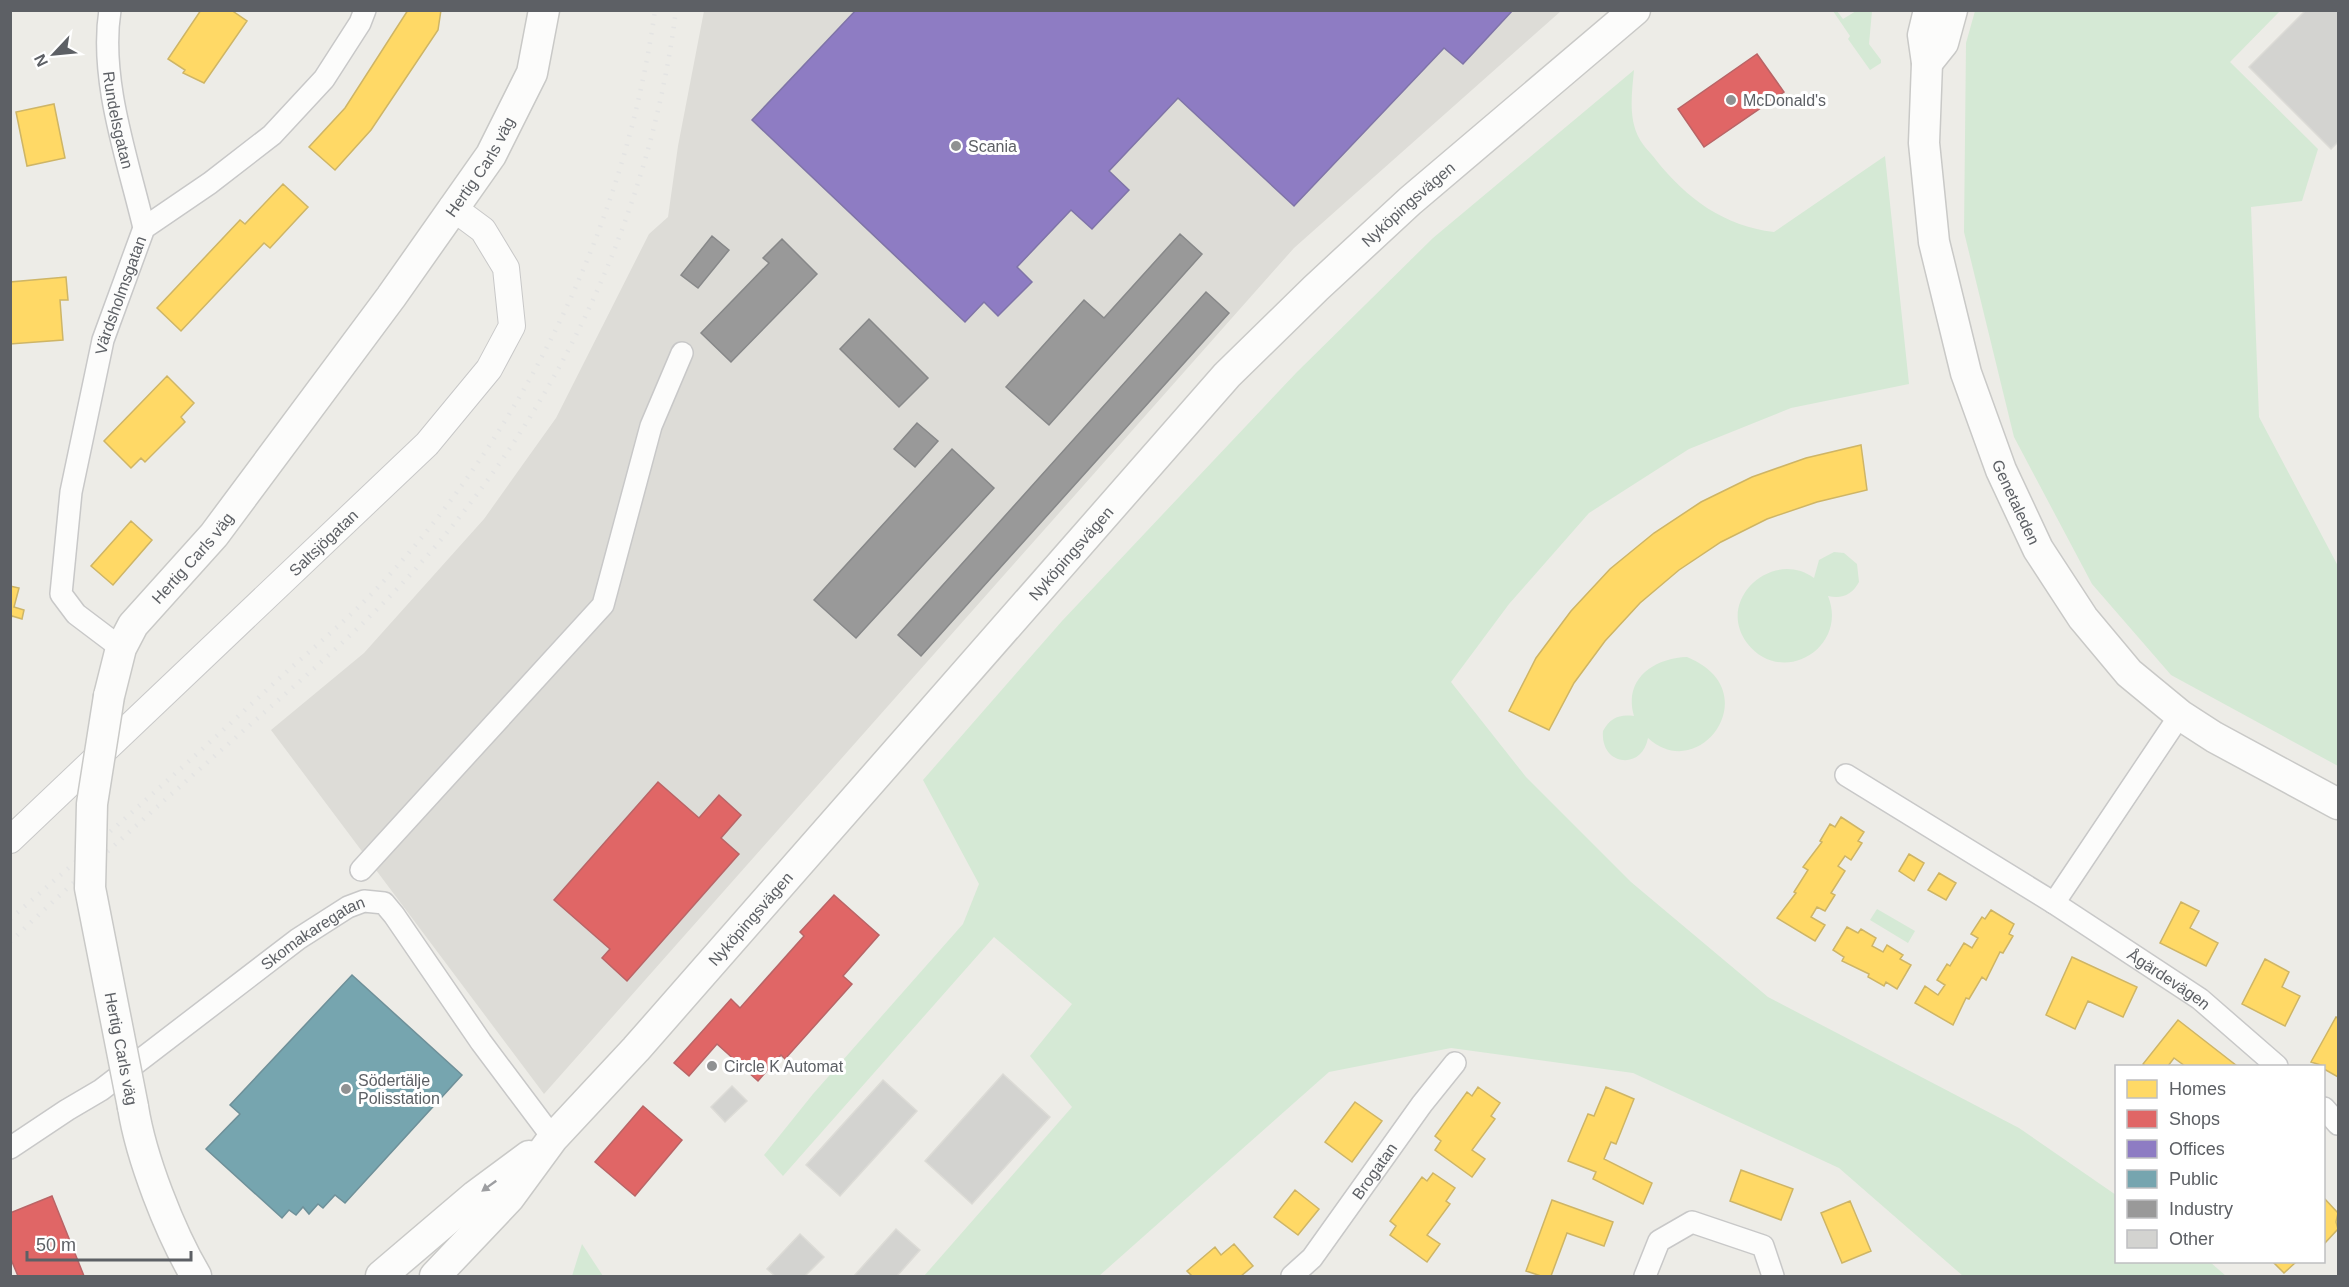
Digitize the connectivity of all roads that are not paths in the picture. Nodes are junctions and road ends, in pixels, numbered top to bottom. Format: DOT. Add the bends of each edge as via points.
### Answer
graph roads {
  1 [pos="110,10"];
  2 [pos="364,10"];
  3 [pos="544,10"];
  4 [pos="1929,10"];
  5 [pos="1952,10"];
  6 [pos="1635,11"];
  7 [pos="1927,63"];
  8 [pos="452,207"];
  9 [pos="144,228"];
  10 [pos="682,353"];
  11 [pos="122,648"];
  12 [pos="2180,715"];
  13 [pos="1846,775"];
  14 [pos="2338,804"];
  15 [pos="10,840"];
  16 [pos="361,870"];
  17 [pos="2054,903"];
  18 [pos="1455,1063"];
  19 [pos="2276,1065"];
  20 [pos="2325,1109"];
  21 [pos="2338,1124"];
  22 [pos="553,1138"];
  23 [pos="10,1148"];
  24 [pos="155,1180"];
  25 [pos="196,1276"];
  26 [pos="218,1276"];
  27 [pos="381,1276"];
  28 [pos="435,1276"];
  29 [pos="1292,1276"];
  30 [pos="1645,1276"];
  31 [pos="1773,1276"];
  1 -- 9 [label="street, Rundelsgatan" via="106,35 111,87"];
  2 -- 9 [label="street, Värdsholmsgatan" via="360,23 324,79 272,135"];
  3 -- 8 [label="main road, Hertig Carls väg" via="532,73 491,155"];
  4 -- 7 [label="main road, Genetaleden" via="1923,35"];
  5 -- 7 [label="main road" via="1943,43"];
  6 -- 22 [label="main road, Nyköpingsvägen" via="1410,201 1227,375"];
  7 -- 12 [label="main road, Genetaleden" via="1924,143 1934,242 1966,373 2001,470 2038,549 2083,618 2129,674"];
  8 -- 11 [label="main road, Hertig Carls väg" via="391,297 214,535 133,625"];
  8 -- 15 [label="street, Saltsjögatan" via="483,230 506,268 512,326 489,369 427,444"];
  9 -- 11 [label="street, Värdsholmsgatan" via="103,340 71,492 61,594 76,614"];
  10 -- 16 [label="street" via="651,426 603,605"];
  11 -- 24 [label="main road, Hertig Carls väg, bridge" via="109,696 92,804 90,888 136,1124"];
  12 -- 14 [label="main road, Genetaleden"];
  12 -- 17 [label="street"];
  13 -- 17 [label="street, Ågärdevägen"];
  17 -- 19 [label="street, Ågärdevägen" via="2200,999"];
  18 -- 29 [label="street, Brogatan" via="1312,1258"];
  20 -- 21 [label="street"];
  22 -- 23 [label="street, Skomakaregatan" via="384,903 364,901 297,939 101,1090"];
  22 -- 27 [label="main road, Nyköpingsvägen, one-way" via="475,1196"];
  22 -- 28 [label="main road, Nyköpingsvägen" via="509,1198"];
  24 -- 25 [label="main road, Hertig Carls väg" via="181,1251"];
  24 -- 26 [label="main road, Hertig Carls väg"];
  30 -- 31 [label="street" via="1659,1241 1692,1222 1762,1246"];
}
